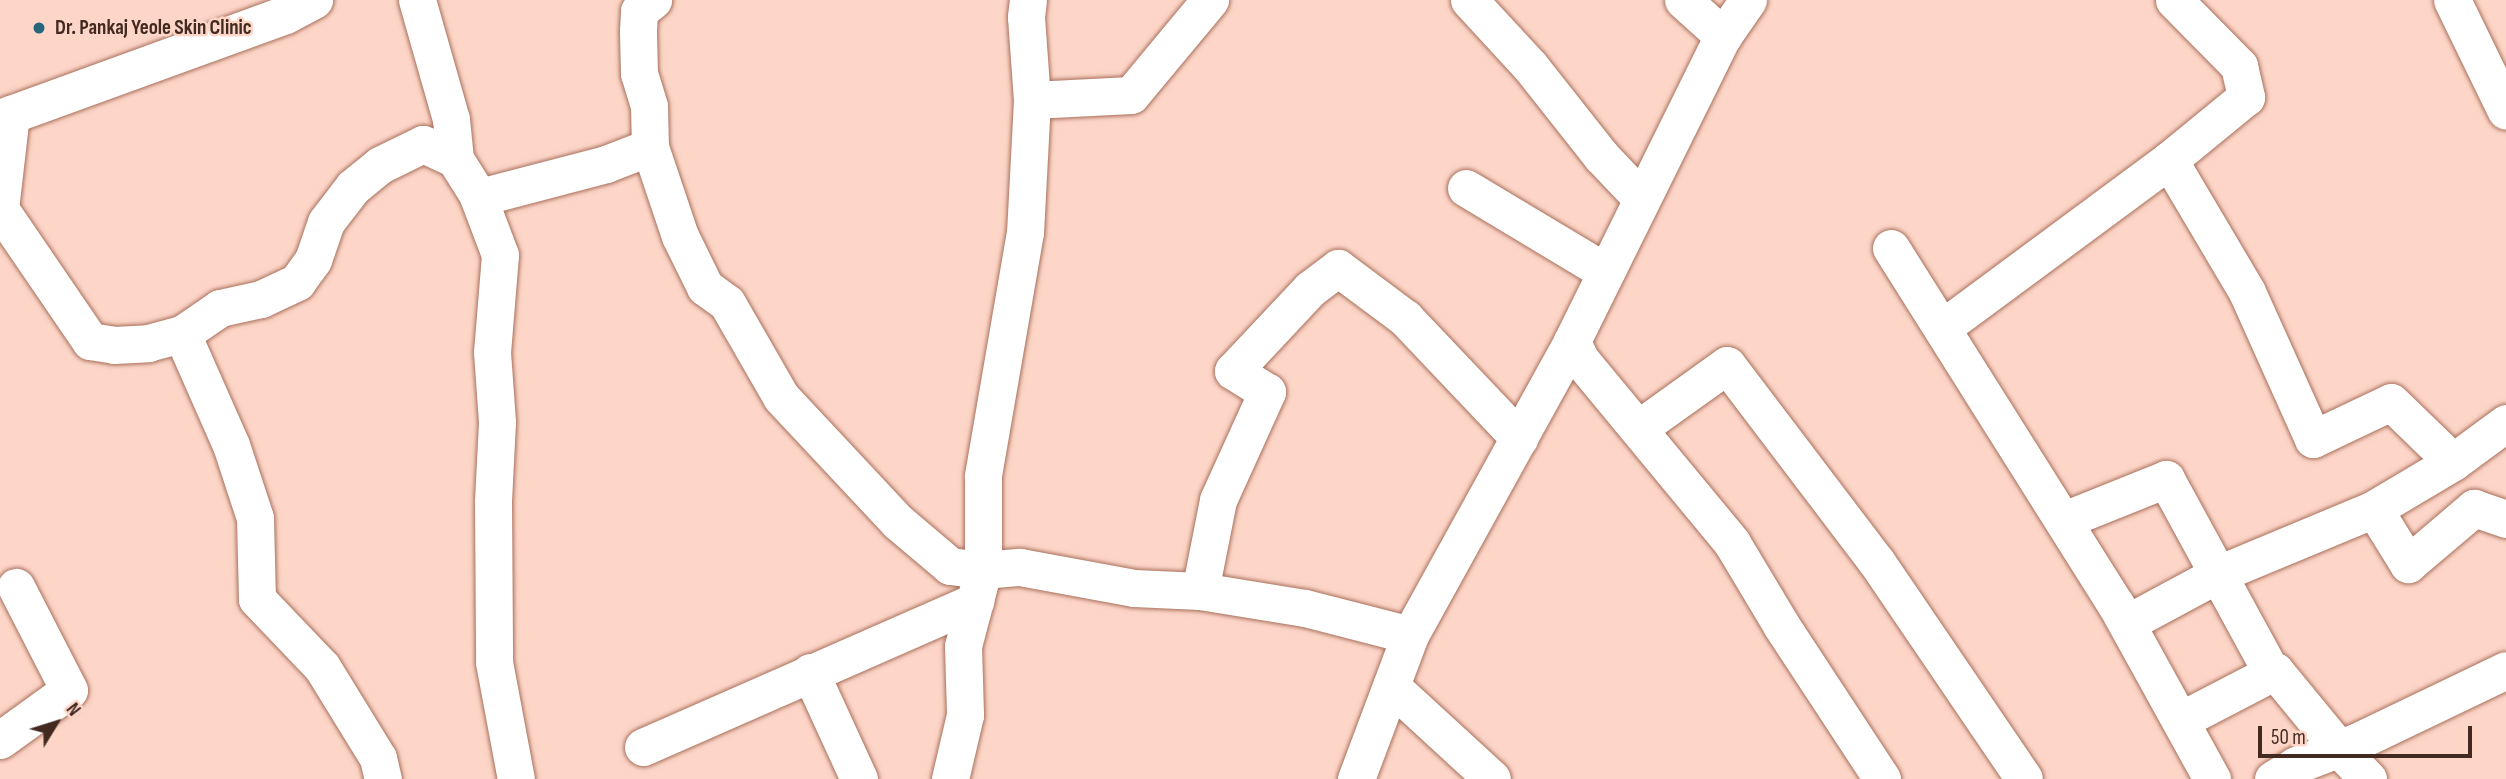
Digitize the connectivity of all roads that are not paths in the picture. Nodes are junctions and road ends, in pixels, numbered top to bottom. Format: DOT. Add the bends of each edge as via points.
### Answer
graph roads {
  1 [pos="314,0"];
  2 [pos="417,0"];
  3 [pos="653,0"];
  4 [pos="1028,0"];
  5 [pos="1210,0"];
  6 [pos="1469,0"];
  7 [pos="1683,0"];
  8 [pos="1748,0"];
  9 [pos="2174,0"];
  10 [pos="2452,0"];
  11 [pos="1723,36"];
  12 [pos="1032,100"];
  13 [pos="2506,111"];
  14 [pos="6,116"];
  15 [pos="650,147"];
  16 [pos="456,159"];
  17 [pos="2169,160"];
  18 [pos="1466,188"];
  19 [pos="477,194"];
  20 [pos="1642,199"];
  21 [pos="0,209"];
  22 [pos="1891,248"];
  23 [pos="1606,272"];
  24 [pos="1942,328"];
  25 [pos="182,334"];
  26 [pos="1572,341"];
  27 [pos="2506,423"];
  28 [pos="1639,428"];
  29 [pos="1519,438"];
  30 [pos="2453,462"];
  31 [pos="2374,509"];
  32 [pos="2506,519"];
  33 [pos="2064,520"];
  34 [pos="2218,574"];
  35 [pos="979,586"];
  36 [pos="16,587"];
  37 [pos="1200,591"];
  38 [pos="2127,623"];
  39 [pos="1409,635"];
  40 [pos="2506,670"];
  41 [pos="2276,671"];
  42 [pos="810,672"];
  43 [pos="1391,686"];
  44 [pos="2181,720"];
  45 [pos="0,740"];
  46 [pos="643,747"];
  47 [pos="2339,749"];
  48 [pos="383,779"];
  49 [pos="516,779"];
  50 [pos="859,779"];
  51 [pos="950,779"];
  52 [pos="1356,779"];
  53 [pos="1492,779"];
  54 [pos="1882,779"];
  55 [pos="2024,779"];
  56 [pos="2212,779"];
  57 [pos="2273,779"];
  58 [pos="2368,779"];
  1 -- 14 [label="main road" via="286,15"];
  2 -- 16 [label="street" via="451,119"];
  3 -- 15 [label="street" via="639,11 638,31"];
  4 -- 12 [label="street"];
  5 -- 12 [label="street" via="1131,95"];
  6 -- 20 [label="street"];
  7 -- 11 [label="street"];
  8 -- 11 [label="street"];
  9 -- 17 [label="street" via="2239,66 2246,97"];
  10 -- 13 [label="street"];
  11 -- 20 [label="street"];
  12 -- 35 [label="street" via="1026,232 983,476"];
  14 -- 21 [label="street"];
  15 -- 19 [label="street" via="606,164"];
  15 -- 35 [label="street" via="680,236 705,288 727,303 781,397 898,522"];
  16 -- 19 [label="street"];
  16 -- 25 [label="street" via="423,144 380,165 353,187 326,222 313,260 297,282 261,299 220,308"];
  17 -- 24 [label="street"];
  17 -- 30 [label="street" via="2247,292 2314,439 2391,402"];
  18 -- 23 [label="street"];
  19 -- 49 [label="street" via="500,255 492,352 497,422 494,662"];
  20 -- 23 [label="street"];
  21 -- 25 [label="street" via="90,341 148,343"];
  22 -- 24 [label="street"];
  23 -- 26 [label="street"];
  24 -- 33 [label="street"];
  25 -- 48 [label="street" via="230,445 255,518 257,599 322,667 378,758"];
  26 -- 28 [label="street" via="1580,359"];
  26 -- 29 [label="street"];
  27 -- 30 [label="street"];
  28 -- 54 [label="street" via="1732,543"];
  28 -- 55 [label="street" via="1727,365 1875,561"];
  29 -- 37 [label="street" via="1405,318 1338,268 1310,289 1233,371 1267,392 1217,500"];
  29 -- 39 [label="street"];
  30 -- 31 [label="street"];
  31 -- 32 [label="street" via="2408,564 2474,508"];
  31 -- 34 [label="street"];
  33 -- 34 [label="street" via="2166,479"];
  33 -- 38 [label="street"];
  34 -- 38 [label="street"];
  34 -- 41 [label="street" via="2269,668"];
  35 -- 37 [label="street" via="1020,567 1134,588"];
  35 -- 42 [label="street"];
  35 -- 51 [label="street" via="963,646 965,715"];
  36 -- 45 [label="street" via="69,690"];
  37 -- 39 [label="street" via="1305,608"];
  38 -- 44 [label="street"];
  39 -- 43 [label="street"];
  40 -- 47 [label="street"];
  41 -- 44 [label="street"];
  41 -- 47 [label="street"];
  42 -- 46 [label="street"];
  42 -- 50 [label="street"];
  43 -- 52 [label="street"];
  43 -- 53 [label="street"];
  44 -- 56 [label="street"];
  47 -- 57 [label="street"];
  47 -- 58 [label="street"];
}
